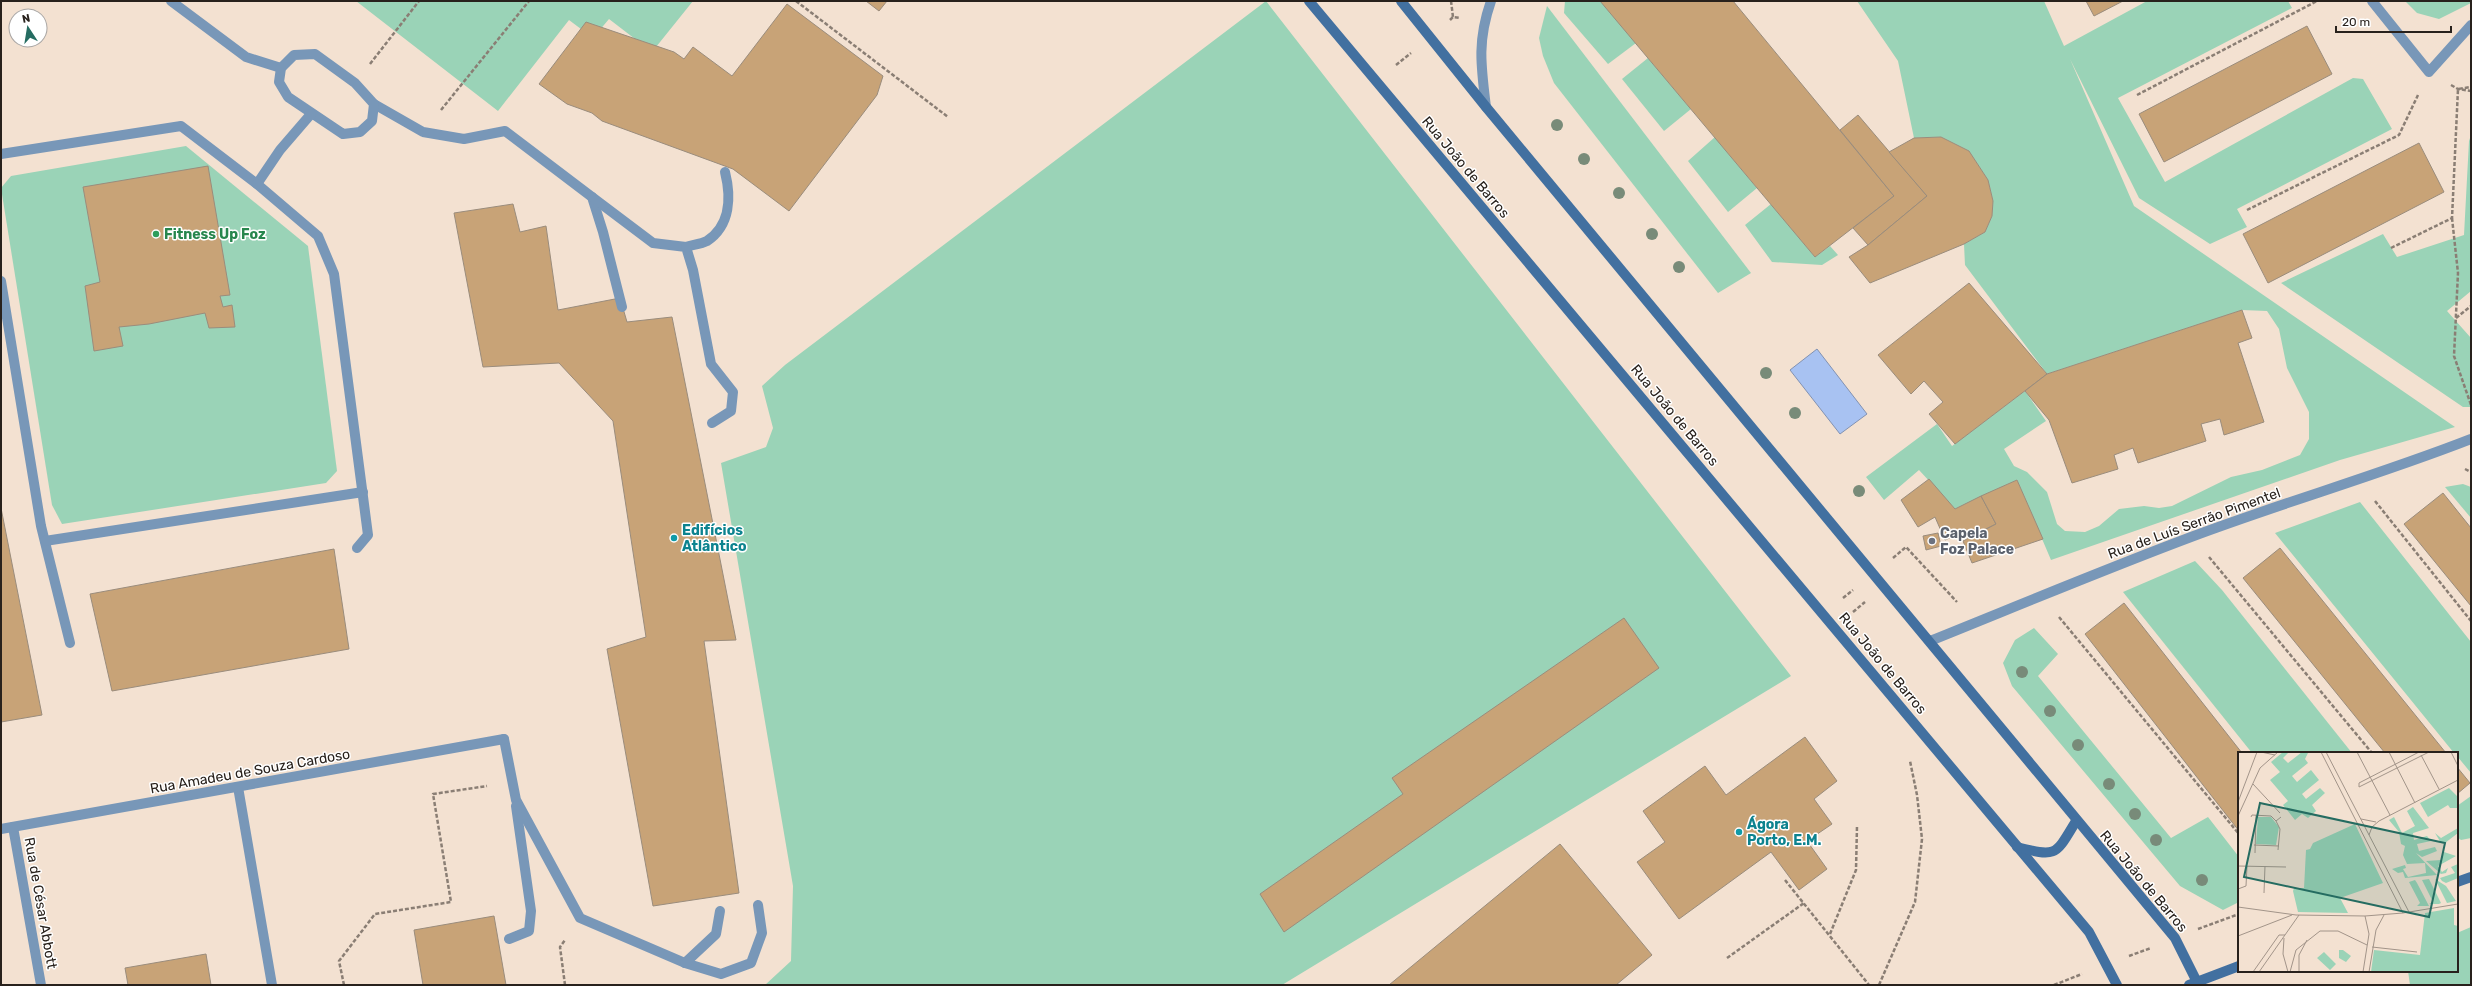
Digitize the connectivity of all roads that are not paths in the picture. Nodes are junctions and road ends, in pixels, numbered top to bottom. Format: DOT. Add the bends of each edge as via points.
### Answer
graph roads {
  1 [pos="171,1"];
  2 [pos="1309,1"];
  3 [pos="1401,1"];
  4 [pos="1491,1"];
  5 [pos="2372,1"];
  6 [pos="2471,25"];
  7 [pos="281,68"];
  8 [pos="374,104"];
  9 [pos="1486,107"];
  10 [pos="311,114"];
  11 [pos="1,154"];
  12 [pos="725,172"];
  13 [pos="257,184"];
  14 [pos="592,197"];
  15 [pos="686,247"];
  16 [pos="1,281"];
  17 [pos="622,307"];
  18 [pos="712,423"];
  19 [pos="2471,439"];
  20 [pos="362,492"];
  21 [pos="44,541"];
  22 [pos="357,548"];
  23 [pos="1930,641"];
  24 [pos="70,643"];
  25 [pos="238,787"];
  26 [pos="516,800"];
  27 [pos="2076,821"];
  28 [pos="13,827"];
  29 [pos="1,829"];
  30 [pos="2017,847"];
  31 [pos="2471,877"];
  32 [pos="2458,882"];
  33 [pos="758,905"];
  34 [pos="720,911"];
  35 [pos="509,939"];
  36 [pos="684,963"];
  37 [pos="2238,966"];
  38 [pos="2193,983"];
  39 [pos="41,985"];
  40 [pos="272,985"];
  41 [pos="2118,985"];
  1 -- 7 [label="street" via="246,57"];
  2 -- 30 [label="street, Rua João de Barros" via="1824,613"];
  3 -- 9 [label="street, Rua João de Barros"];
  4 -- 9 [label="street" via="1484,20 1480,44"];
  5 -- 6 [label="street" via="2429,72"];
  7 -- 8 [label="street" via="294,55 315,54 355,83"];
  7 -- 10 [label="street" via="279,82 288,97"];
  8 -- 10 [label="street" via="372,121 360,132 343,134"];
  8 -- 14 [label="street" via="423,132 464,139 505,131"];
  9 -- 23 [label="street, Rua João de Barros"];
  10 -- 13 [label="street" via="280,150"];
  11 -- 13 [label="street" via="181,126"];
  12 -- 15 [label="street" via="729,203 725,219 706,241"];
  13 -- 20 [label="street" via="318,236 334,274"];
  14 -- 15 [label="street" via="653,243"];
  14 -- 17 [label="street"];
  15 -- 18 [label="street" via="693,270 711,364 733,392 731,411"];
  16 -- 21 [label="street"];
  19 -- 23 [label="street, Rua de Luís Serrão Pimentel" via="2192,537"];
  20 -- 21 [label="street"];
  20 -- 22 [label="street" via="368,535"];
  21 -- 24 [label="street"];
  23 -- 27 [label="street, Rua João de Barros"];
  25 -- 26 [label="street, Rua Amadeu de Souza Cardoso" via="504,739"];
  25 -- 28 [label="street, Rua Amadeu de Souza Cardoso"];
  25 -- 40 [label="street"];
  26 -- 35 [label="street" via="531,911 529,931"];
  26 -- 36 [label="street" via="580,918"];
  27 -- 30 [label="street" via="2061,847 2046,854"];
  27 -- 38 [label="street, Rua João de Barros" via="2175,938"];
  28 -- 29 [label="street, Rua Amadeu de Souza Cardoso"];
  28 -- 39 [label="street, Rua de César Abbott"];
  30 -- 41 [label="street, Rua João de Barros" via="2089,932"];
  31 -- 32 [label="street"];
  33 -- 36 [label="street" via="762,933 752,963 721,974"];
  34 -- 36 [label="street" via="716,934"];
  37 -- 38 [label="street"];
}
